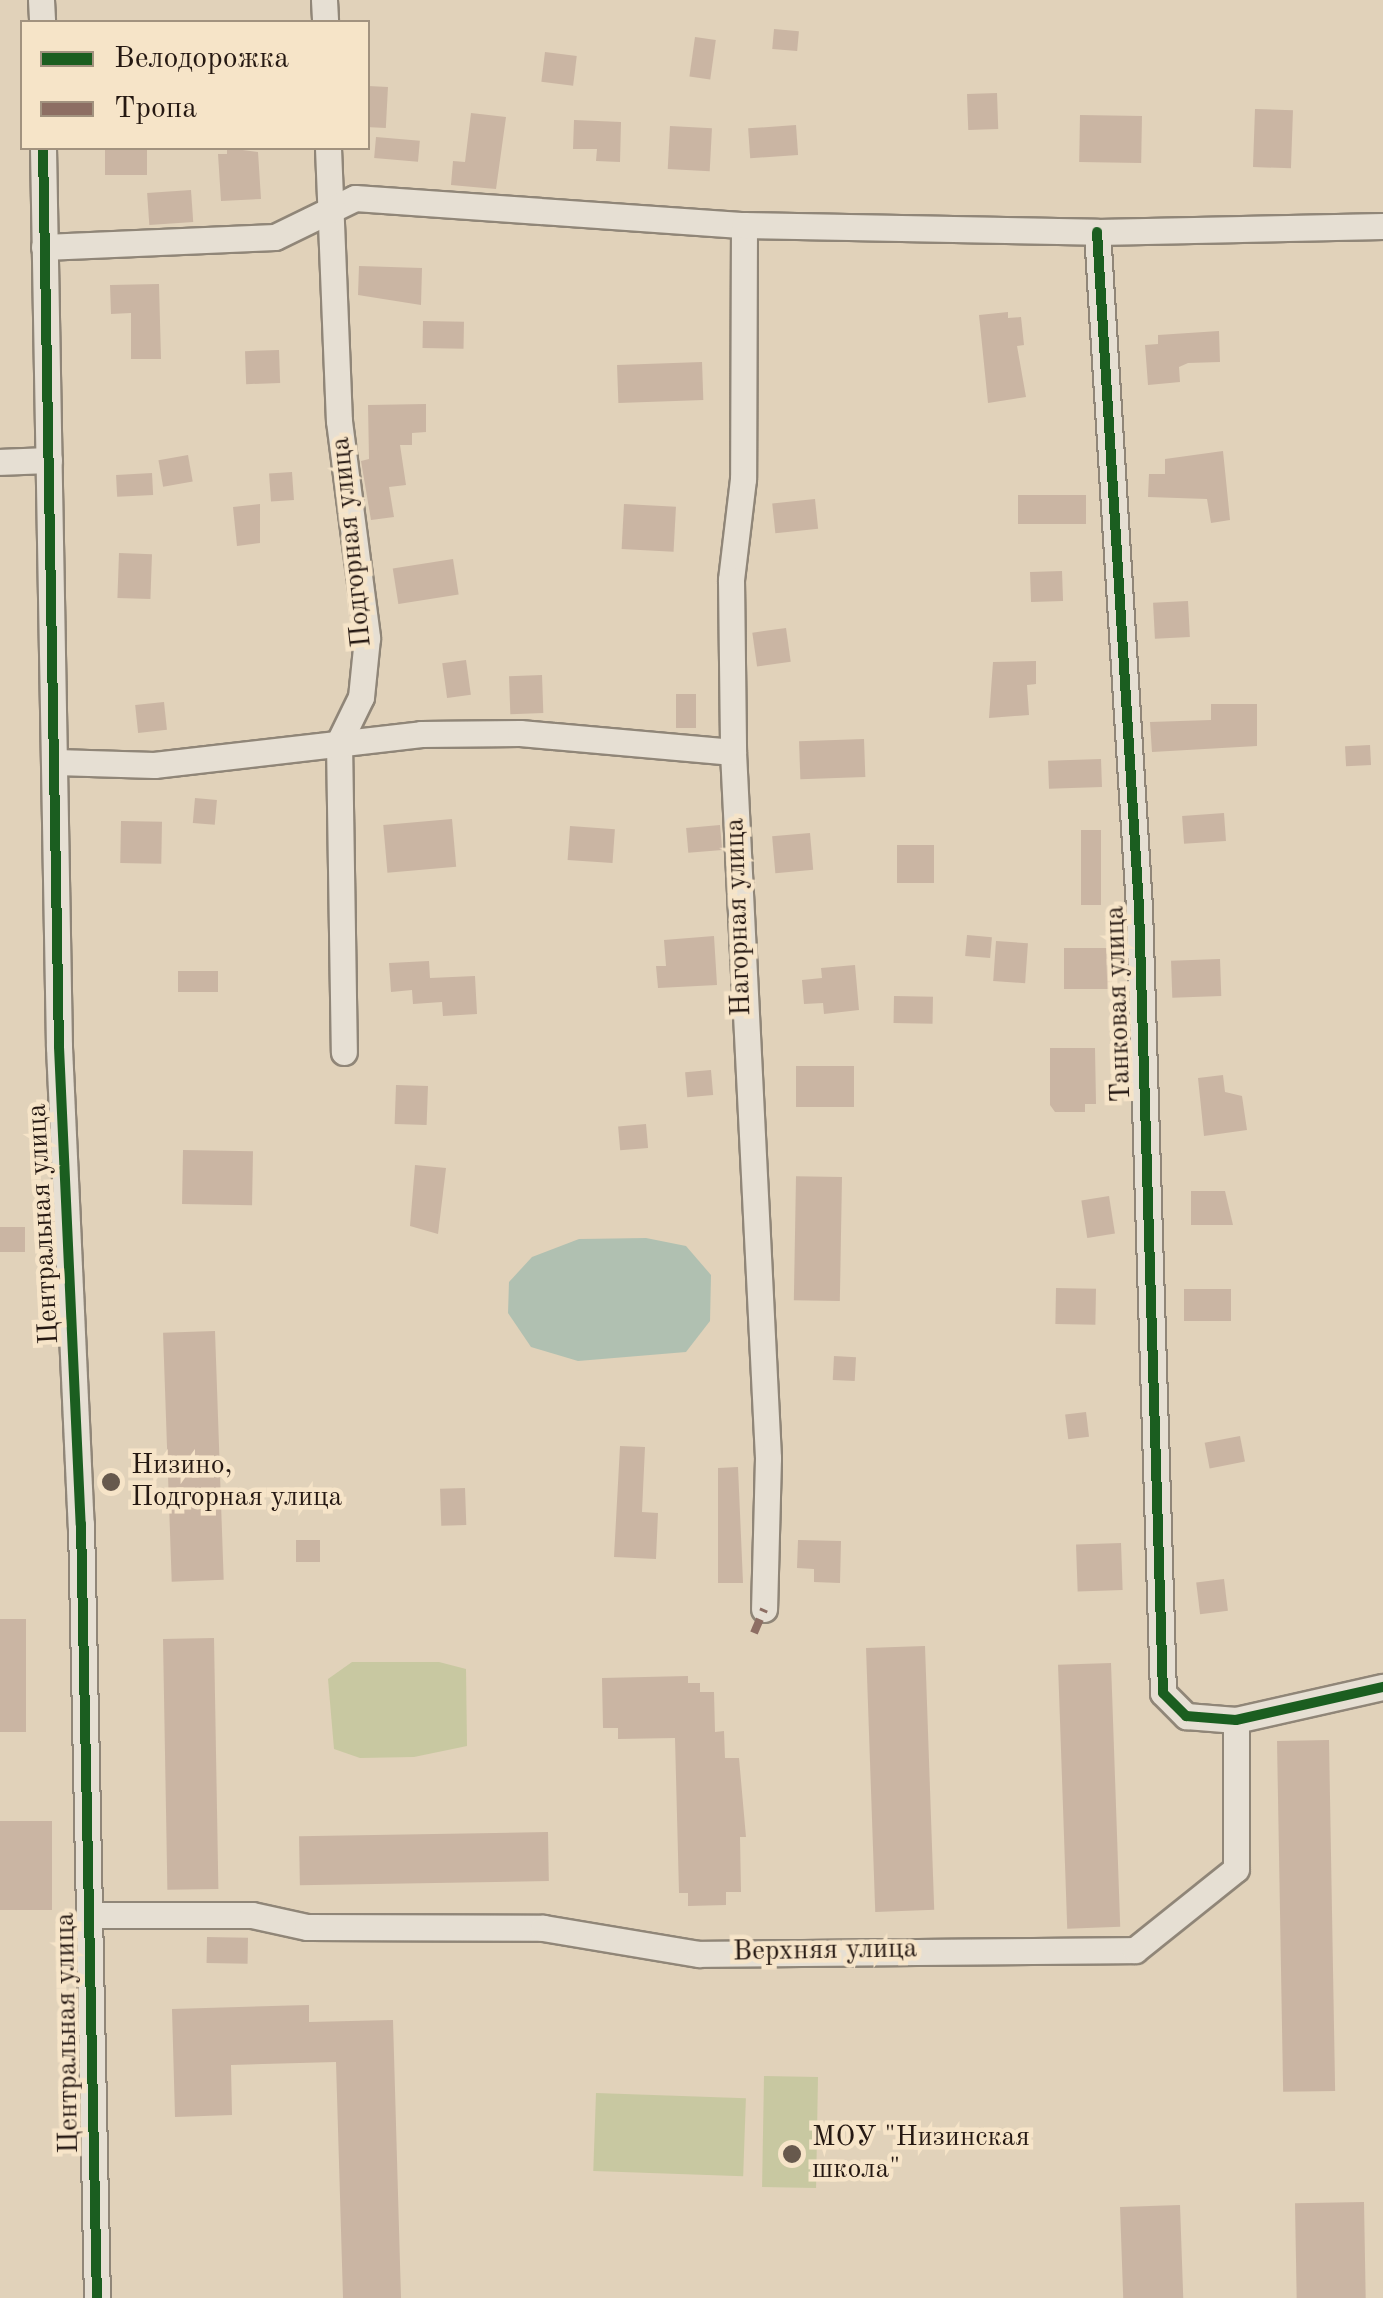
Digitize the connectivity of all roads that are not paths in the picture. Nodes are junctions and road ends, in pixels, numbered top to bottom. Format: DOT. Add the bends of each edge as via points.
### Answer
graph roads {
  1 [pos="43,150"];
  2 [pos="328,150"];
  3 [pos="330,214"];
  4 [pos="744,225"];
  5 [pos="1383,226"];
  6 [pos="1097,232"];
  7 [pos="44,247"];
  8 [pos="48,460"];
  9 [pos="0,462"];
  10 [pos="339,742"];
  11 [pos="733,752"];
  12 [pos="56,762"];
  13 [pos="344,1052"];
  14 [pos="764,1609"];
  15 [pos="1383,1687"];
  16 [pos="1236,1720"];
  17 [pos="89,1915"];
  18 [pos="97,2298"];
  1 -- 7 [label="street, Центральная улица"];
  2 -- 3 [label="street, Подгорная улица"];
  3 -- 4 [label="street" via="355,198"];
  3 -- 7 [label="street" via="276,237"];
  3 -- 10 [label="street, Подгорная улица" via="339,421 366,638 361,697"];
  4 -- 6 [label="street"];
  4 -- 11 [label="street, Нагорная улица" via="743,480 731,580"];
  5 -- 6 [label="street"];
  6 -- 16 [label="street, Танковая улица" via="1139,908 1162,1692 1186,1716"];
  7 -- 8 [label="street, Центральная улица"];
  8 -- 9 [label="street"];
  8 -- 12 [label="street, Центральная улица"];
  10 -- 11 [label="street" via="520,733"];
  10 -- 12 [label="street" via="154,765"];
  10 -- 13 [label="street, Подгорная улица"];
  11 -- 14 [label="street, Нагорная улица" via="768,1458"];
  12 -- 17 [label="street, Центральная улица"];
  15 -- 16 [label="street"];
  16 -- 17 [label="street, Верхняя улица" via="1236,1869 1135,1950 699,1954 543,1928 307,1927 252,1915"];
  17 -- 18 [label="street, Центральная улица"];
}
